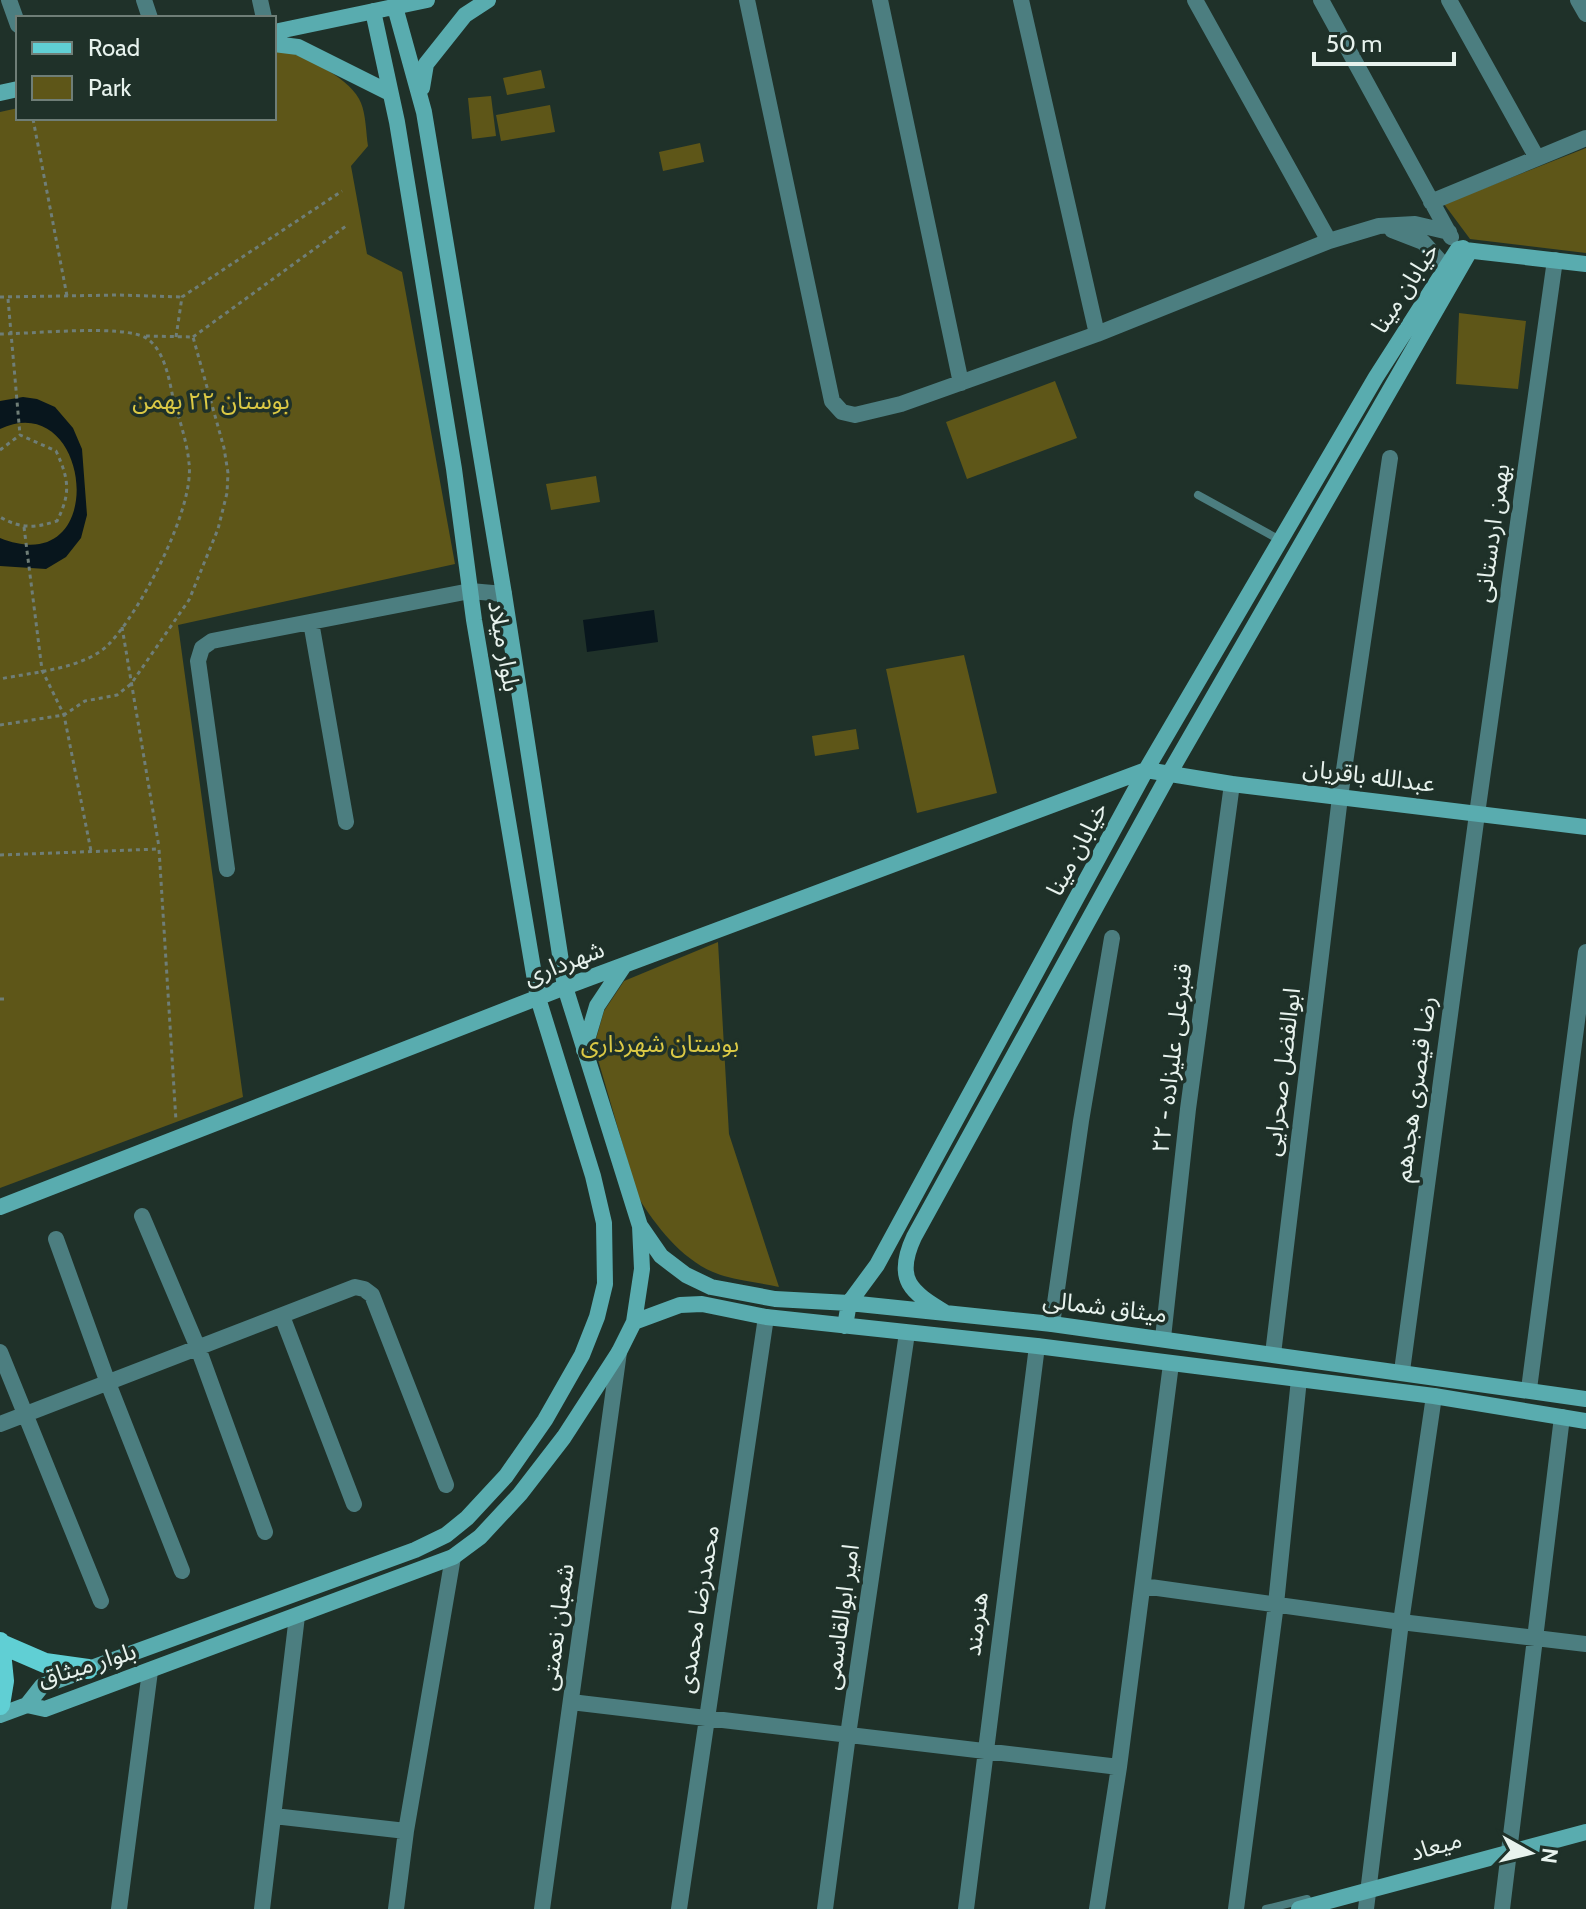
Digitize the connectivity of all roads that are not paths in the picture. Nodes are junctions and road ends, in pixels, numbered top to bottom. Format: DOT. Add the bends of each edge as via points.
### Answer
graph roads {
  1 [pos="9,0"];
  2 [pos="427,0"];
  3 [pos="488,0"];
  4 [pos="747,0"];
  5 [pos="880,0"];
  6 [pos="1021,0"];
  7 [pos="1195,0"];
  8 [pos="1321,0"];
  9 [pos="1449,0"];
  10 [pos="1578,0"];
  11 [pos="394,3"];
  12 [pos="373,11"];
  13 [pos="1586,14"];
  14 [pos="16,19"];
  15 [pos="276,32"];
  16 [pos="276,44"];
  17 [pos="390,93"];
  18 [pos="420,93"];
  19 [pos="1586,138"];
  20 [pos="1537,158"];
  21 [pos="1431,202"];
  22 [pos="1379,226"];
  23 [pos="1449,232"];
  24 [pos="1329,241"];
  25 [pos="1462,249"];
  26 [pos="1555,260"];
  27 [pos="1586,264"];
  28 [pos="1446,268"];
  29 [pos="1097,334"];
  30 [pos="961,383"];
  31 [pos="470,399"];
  32 [pos="443,403"];
  33 [pos="1390,458"];
  34 [pos="1198,495"];
  35 [pos="1280,540"];
  36 [pos="470,591"];
  37 [pos="504,594"];
  38 [pos="311,622"];
  39 [pos="1146,770"];
  40 [pos="1169,774"];
  41 [pos="1232,784"];
  42 [pos="1340,797"];
  43 [pos="1477,814"];
  44 [pos="346,822"];
  45 [pos="1586,827"];
  46 [pos="227,869"];
  47 [pos="1112,938"];
  48 [pos="1586,952"];
  49 [pos="623,966"];
  50 [pos="565,987"];
  51 [pos="538,998"];
  52 [pos="584,1052"];
  53 [pos="0,1207"];
  54 [pos="142,1216"];
  55 [pos="640,1226"];
  56 [pos="56,1239"];
  57 [pos="605,1284"];
  58 [pos="849,1303"];
  59 [pos="946,1313"];
  60 [pos="282,1316"];
  61 [pos="766,1317"];
  62 [pos="634,1322"];
  63 [pos="1052,1324"];
  64 [pos="845,1326"];
  65 [pos="907,1333"];
  66 [pos="1163,1338"];
  67 [pos="1037,1346"];
  68 [pos="198,1348"];
  69 [pos="0,1352"];
  70 [pos="619,1352"];
  71 [pos="1273,1354"];
  72 [pos="1171,1364"];
  73 [pos="1402,1371"];
  74 [pos="1299,1379"];
  75 [pos="108,1383"];
  76 [pos="1529,1389"];
  77 [pos="1434,1396"];
  78 [pos="1586,1399"];
  79 [pos="24,1415"];
  80 [pos="1562,1417"];
  81 [pos="1586,1421"];
  82 [pos="0,1424"];
  83 [pos="446,1485"];
  84 [pos="354,1504"];
  85 [pos="265,1532"];
  86 [pos="453,1557"];
  87 [pos="182,1571"];
  88 [pos="1143,1586"];
  89 [pos="101,1601"];
  90 [pos="1276,1604"];
  91 [pos="297,1616"];
  92 [pos="1401,1622"];
  93 [pos="1535,1639"];
  94 [pos="0,1643"];
  95 [pos="1586,1644"];
  96 [pos="88,1669"];
  97 [pos="150,1671"];
  98 [pos="571,1702"];
  99 [pos="0,1705"];
  100 [pos="27,1705"];
  101 [pos="0,1715"];
  102 [pos="706,1718"];
  103 [pos="848,1735"];
  104 [pos="984,1751"];
  105 [pos="1119,1767"];
  106 [pos="274,1816"];
  107 [pos="1586,1825"];
  108 [pos="406,1831"];
  109 [pos="1586,1832"];
  110 [pos="1510,1847"];
  111 [pos="1369,1886"];
  112 [pos="119,1909"];
  113 [pos="262,1909"];
  114 [pos="396,1909"];
  115 [pos="542,1909"];
  116 [pos="679,1909"];
  117 [pos="825,1909"];
  118 [pos="966,1909"];
  119 [pos="1097,1909"];
  120 [pos="1236,1909"];
  121 [pos="1266,1909"];
  122 [pos="1299,1909"];
  123 [pos="1366,1909"];
  124 [pos="1502,1909"];
  1 -- 14 [label="street"];
  2 -- 11 [label="main road"];
  3 -- 18 [label="main road" via="465,15 426,64"];
  4 -- 30 [label="street" via="832,401 842,412 855,415"];
  5 -- 30 [label="street"];
  6 -- 29 [label="street"];
  7 -- 24 [label="street"];
  8 -- 21 [label="street"];
  9 -- 20 [label="street"];
  10 -- 13 [label="street"];
  11 -- 12 [label="main road"];
  11 -- 18 [label="main road, بلوار میلاد"];
  12 -- 15 [label="main road"];
  12 -- 17 [label="main road, بلوار میلاد"];
  16 -- 17 [label="main road" via="298,47"];
  17 -- 32 [label="main road, بلوار میلاد"];
  18 -- 31 [label="main road, بلوار میلاد"];
  19 -- 20 [label="street"];
  20 -- 21 [label="street"];
  21 -- 23 [label="street"];
  22 -- 23 [label="street" via="1415,224"];
  22 -- 24 [label="street"];
  22 -- 28 [label="street" via="1423,242"];
  23 -- 25 [label="street"];
  24 -- 29 [label="street"];
  25 -- 26 [label="main road"];
  25 -- 28 [label="main road, خیابان مینا"];
  25 -- 40 [label="main road, خیابان مینا" via="1467,256"];
  26 -- 27 [label="main road"];
  26 -- 43 [label="street, بهمن اردستانی"];
  28 -- 35 [label="main road, خیابان مینا"];
  29 -- 30 [label="street"];
  31 -- 32 [label="main road"];
  31 -- 37 [label="main road, بلوار میلاد"];
  32 -- 36 [label="main road, بلوار میلاد"];
  33 -- 42 [label="street, ابوالفضل صحرایی"];
  34 -- 35 [label="lane"];
  35 -- 39 [label="main road, خیابان مینا"];
  36 -- 37 [label="street"];
  36 -- 38 [label="street"];
  36 -- 51 [label="main road, بلوار میلاد"];
  37 -- 50 [label="main road, بلوار میلاد"];
  38 -- 44 [label="street"];
  38 -- 46 [label="street" via="212,641 202,648 198,661"];
  39 -- 40 [label="main road, عبدالله باقریان"];
  39 -- 49 [label="main road, شهرداری"];
  39 -- 58 [label="main road, خیابان مینا" via="877,1265"];
  40 -- 41 [label="main road, عبدالله باقریان"];
  40 -- 59 [label="main road, خیابان مینا" via="907,1252 908,1282 918,1297"];
  41 -- 42 [label="main road, عبدالله باقریان"];
  41 -- 66 [label="street, قنبرعلی علیزاده - ۲۲"];
  42 -- 43 [label="main road, عبدالله باقریان"];
  42 -- 71 [label="street, ابوالفضل صحرایی"];
  43 -- 45 [label="main road, عبدالله باقریان"];
  43 -- 73 [label="street, رضا قیصری هجدهم"];
  47 -- 63 [label="street"];
  48 -- 76 [label="street"];
  49 -- 50 [label="main road, شهرداری"];
  49 -- 52 [label="main road" via="597,1006"];
  50 -- 51 [label="main road, شهرداری"];
  50 -- 52 [label="main road, بلوار میلاد"];
  51 -- 53 [label="main road, شهرداری"];
  51 -- 57 [label="main road, بلوار میلاد" via="593,1176 604,1223"];
  52 -- 55 [label="main road, بلوار میلاد"];
  54 -- 68 [label="street"];
  55 -- 58 [label="main road, میثاق شمالی" via="661,1256 711,1287 775,1299"];
  55 -- 62 [label="main road, بلوار میثاق" via="642,1269"];
  56 -- 75 [label="street"];
  57 -- 96 [label="main road, بلوار میثاق" via="582,1355 545,1420 506,1476 446,1535"];
  58 -- 59 [label="main road, میثاق شمالی"];
  58 -- 64 [label="main road"];
  59 -- 63 [label="main road, میثاق شمالی"];
  60 -- 68 [label="street"];
  60 -- 83 [label="street" via="355,1287 372,1295"];
  60 -- 84 [label="street"];
  61 -- 62 [label="main road, میثاق شمالی" via="702,1304 680,1305"];
  61 -- 64 [label="main road, میثاق شمالی"];
  61 -- 102 [label="street, محمدرضا محمدی"];
  62 -- 70 [label="main road, بلوار میثاق"];
  63 -- 66 [label="main road, میثاق شمالی"];
  64 -- 65 [label="main road, میثاق شمالی"];
  65 -- 67 [label="main road, میثاق شمالی"];
  65 -- 103 [label="street, امیر ابوالقاسمی"];
  66 -- 71 [label="main road, میثاق شمالی"];
  67 -- 72 [label="main road, میثاق شمالی"];
  67 -- 104 [label="street, هنرمند"];
  68 -- 75 [label="street"];
  68 -- 85 [label="street"];
  69 -- 79 [label="street"];
  70 -- 86 [label="main road, بلوار میثاق" via="520,1494"];
  70 -- 98 [label="street, شعبان نعمتی"];
  71 -- 73 [label="main road, میثاق شمالی"];
  72 -- 74 [label="main road, میثاق شمالی"];
  72 -- 88 [label="street"];
  73 -- 76 [label="main road, میثاق شمالی"];
  74 -- 77 [label="main road, میثاق شمالی"];
  74 -- 90 [label="street"];
  75 -- 79 [label="street"];
  75 -- 87 [label="street"];
  76 -- 78 [label="main road, میثاق شمالی"];
  77 -- 80 [label="main road, میثاق شمالی"];
  77 -- 92 [label="street"];
  79 -- 82 [label="street"];
  79 -- 89 [label="street"];
  80 -- 81 [label="main road, میثاق شمالی"];
  80 -- 93 [label="street"];
  86 -- 91 [label="main road, بلوار میثاق"];
  86 -- 108 [label="street"];
  88 -- 90 [label="street"];
  88 -- 105 [label="street"];
  90 -- 92 [label="street"];
  90 -- 120 [label="street"];
  91 -- 97 [label="main road, بلوار میثاق"];
  91 -- 106 [label="street"];
  92 -- 93 [label="street"];
  92 -- 111 [label="street"];
  93 -- 95 [label="street"];
  93 -- 110 [label="street"];
  94 -- 96 [label="main road" via="45,1663"];
  94 -- 99 [label="main road"];
  96 -- 100 [label="main road, بلوار میثاق" via="42,1686"];
  97 -- 100 [label="main road, بلوار میثاق" via="45,1709"];
  97 -- 112 [label="street"];
  98 -- 102 [label="street"];
  98 -- 115 [label="street, شعبان نعمتی"];
  100 -- 101 [label="main road"];
  102 -- 103 [label="street"];
  102 -- 116 [label="street, محمدرضا محمدی"];
  103 -- 104 [label="street"];
  103 -- 117 [label="street, امیر ابوالقاسمی"];
  104 -- 105 [label="street"];
  104 -- 118 [label="street, هنرمند"];
  105 -- 119 [label="street"];
  106 -- 108 [label="street"];
  106 -- 113 [label="street"];
  107 -- 110 [label="lane"];
  108 -- 114 [label="street"];
  109 -- 110 [label="main road, میعاد"];
  110 -- 111 [label="main road, میعاد"];
  110 -- 124 [label="street"];
  111 -- 121 [label="lane"];
  111 -- 122 [label="main road, میعاد"];
  111 -- 123 [label="street"];
}
